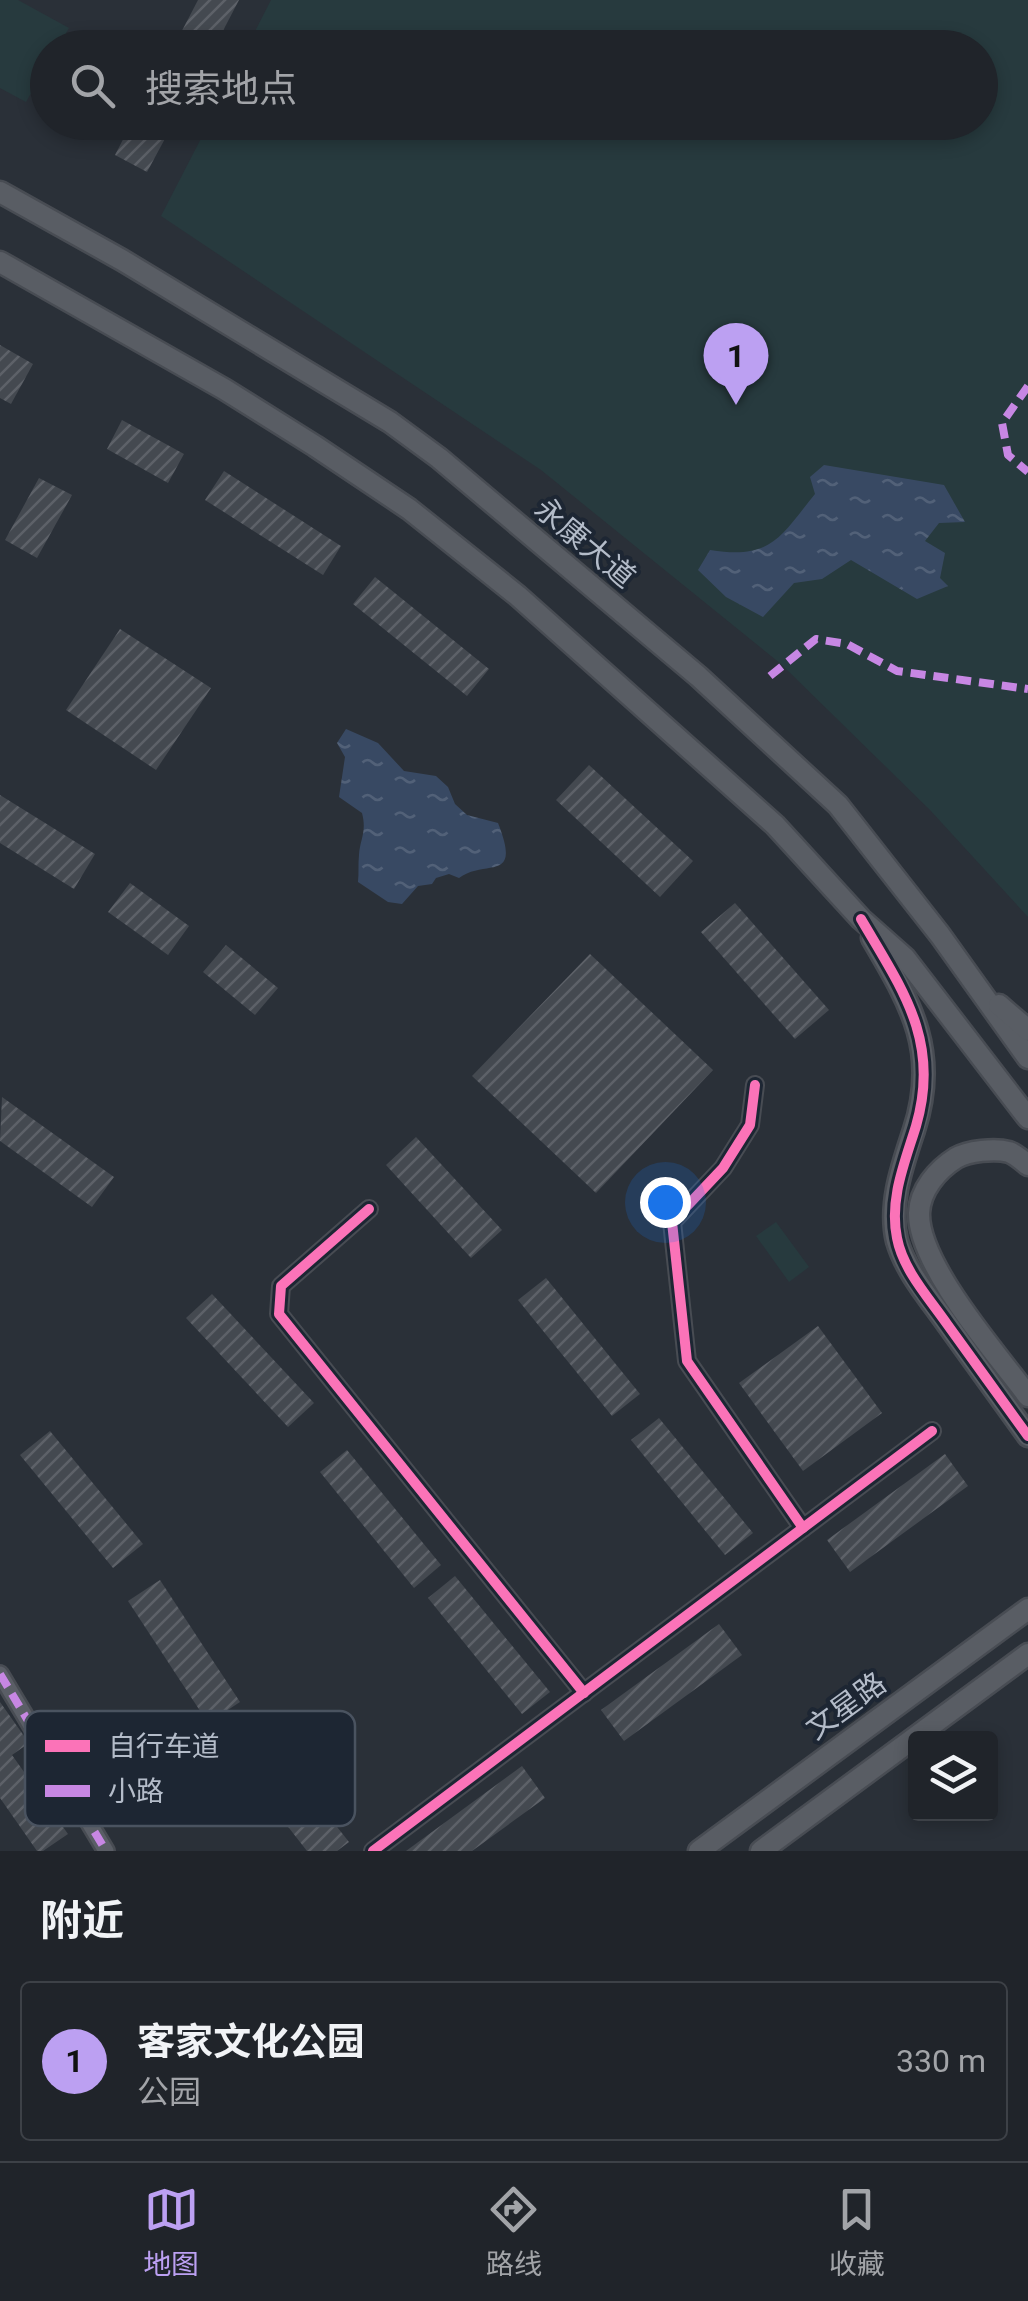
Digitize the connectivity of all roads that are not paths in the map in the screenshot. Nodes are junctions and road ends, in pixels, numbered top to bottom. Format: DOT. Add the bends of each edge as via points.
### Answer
graph roads {
  1 [pos="0,192"];
  2 [pos="0,262"];
  3 [pos="861,919"];
  4 [pos="974,983"];
  5 [pos="1028,1030"];
  6 [pos="1028,1058"];
  7 [pos="756,1085"];
  8 [pos="1028,1118"];
  9 [pos="1028,1165"];
  10 [pos="369,1209"];
  11 [pos="1028,1396"];
  12 [pos="932,1431"];
  13 [pos="1028,1436"];
  14 [pos="802,1528"];
  15 [pos="1028,1608"];
  16 [pos="1028,1654"];
  17 [pos="0,1674"];
  18 [pos="584,1693"];
  19 [pos="25,1716"];
  20 [pos="91,1826"];
  21 [pos="106,1851"];
  22 [pos="374,1851"];
  23 [pos="699,1851"];
  24 [pos="761,1851"];
  1 -- 4 [label="main road, 永康大道" via="156,280 439,458 698,676 838,805"];
  2 -- 3 [label="main road" via="224,390 410,508 775,824"];
  3 -- 8 [label="main road" via="905,958"];
  3 -- 13 [label="main road" via="912,1007 921,1036 923,1096 899,1178 897,1239 918,1284"];
  4 -- 5 [label="main road"];
  4 -- 6 [label="main road, 永康大道"];
  7 -- 14 [label="street" via="750,1126 723,1168 672,1222 674,1242 687,1360"];
  9 -- 11 [label="main road" via="1009,1152 962,1154 931,1180 919,1214 926,1250"];
  10 -- 18 [label="street" via="281,1286 278,1314"];
  12 -- 14 [label="street"];
  14 -- 18 [label="street"];
  15 -- 23 [label="main road, 文星路"];
  16 -- 24 [label="main road"];
  17 -- 19 [label="street"];
  18 -- 22 [label="street"];
  20 -- 21 [label="street"];
}
